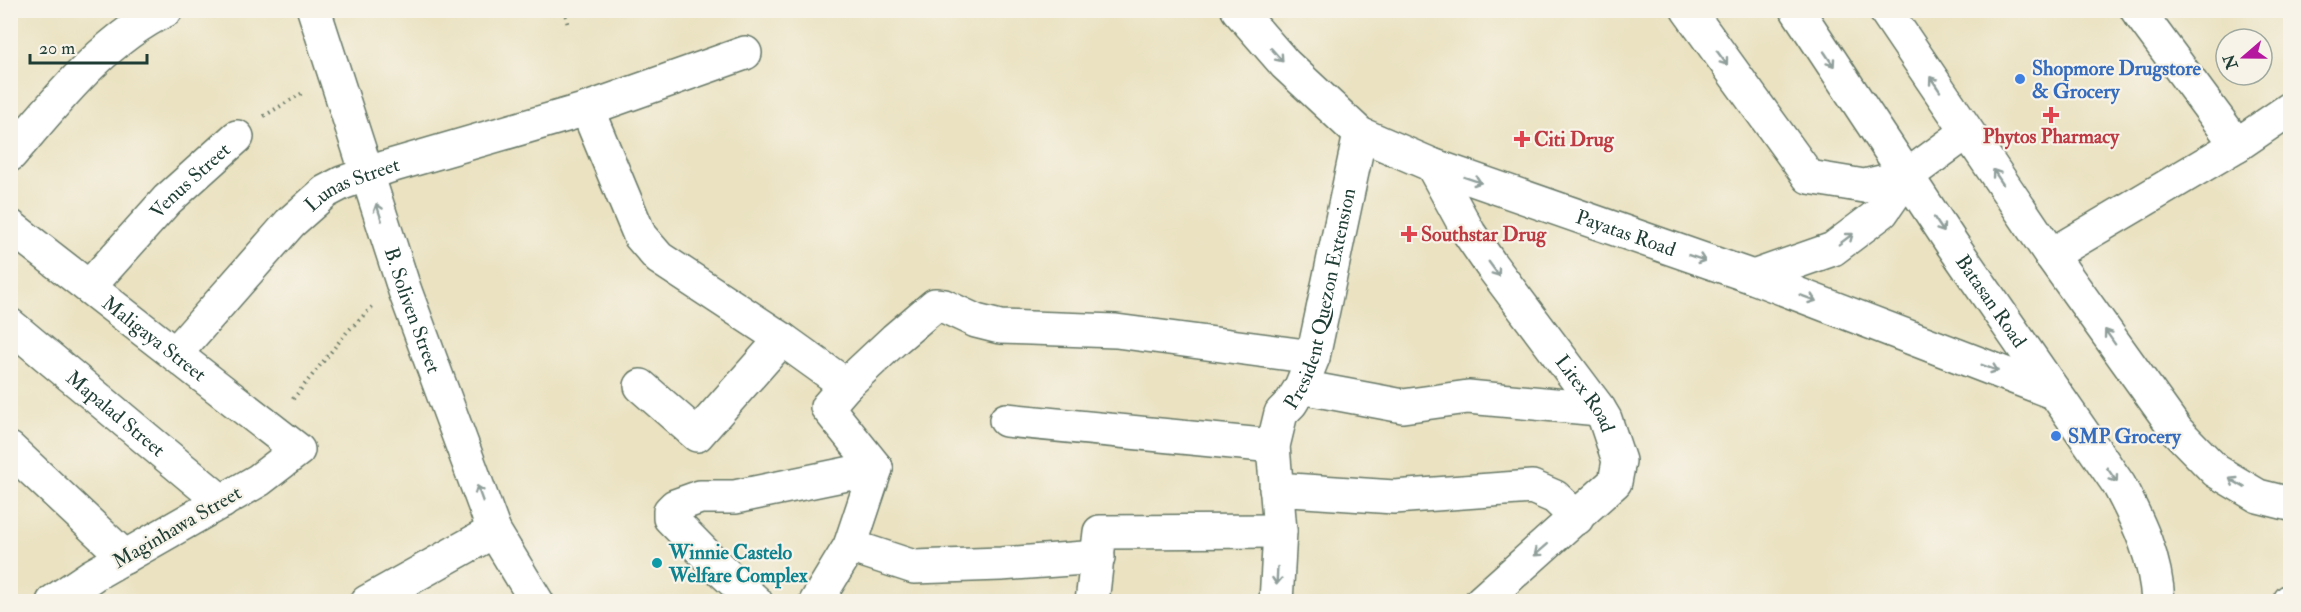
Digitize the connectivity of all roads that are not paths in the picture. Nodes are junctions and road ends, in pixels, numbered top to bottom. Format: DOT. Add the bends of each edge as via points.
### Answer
graph roads {
  1 [pos="166,10"];
  2 [pos="314,10"];
  3 [pos="1238,10"];
  4 [pos="1688,10"];
  5 [pos="1797,10"];
  6 [pos="1885,10"];
  7 [pos="2137,10"];
  8 [pos="745,53"];
  9 [pos="587,109"];
  10 [pos="2290,109"];
  11 [pos="1967,132"];
  12 [pos="1359,134"];
  13 [pos="237,136"];
  14 [pos="2237,145"];
  15 [pos="10,155"];
  16 [pos="1432,165"];
  17 [pos="367,173"];
  18 [pos="1907,176"];
  19 [pos="10,226"];
  20 [pos="2051,255"];
  21 [pos="1753,277"];
  22 [pos="89,287"];
  23 [pos="10,325"];
  24 [pos="782,339"];
  25 [pos="175,354"];
  26 [pos="1313,357"];
  27 [pos="846,385"];
  28 [pos="641,386"];
  29 [pos="1301,387"];
  30 [pos="2055,393"];
  31 [pos="1599,409"];
  32 [pos="1006,420"];
  33 [pos="1273,446"];
  34 [pos="10,449"];
  35 [pos="298,450"];
  36 [pos="876,468"];
  37 [pos="1276,489"];
  38 [pos="222,502"];
  39 [pos="2290,504"];
  40 [pos="1577,518"];
  41 [pos="494,531"];
  42 [pos="1280,531"];
  43 [pos="850,546"];
  44 [pos="125,557"];
  45 [pos="1098,557"];
  46 [pos="823,599"];
  47 [pos="53,602"];
  48 [pos="367,602"];
  49 [pos="537,602"];
  50 [pos="756,602"];
  51 [pos="1092,602"];
  52 [pos="1276,602"];
  53 [pos="1481,602"];
  54 [pos="2158,602"];
  1 -- 15 [label="street" via="115,42"];
  2 -- 17 [label="street, B. Soliven Street"];
  3 -- 12 [label="street, Payatas Road, one-way" via="1285,64"];
  4 -- 18 [label="street, one-way" via="1809,177 1863,186"];
  5 -- 18 [label="street, Batasan Road, one-way"];
  11 -- 6 [label="street, one-way"];
  7 -- 14 [label="street"];
  8 -- 9 [label="street, Lunas Street"];
  9 -- 17 [label="street, Lunas Street"];
  9 -- 24 [label="street" via="640,236 659,258"];
  10 -- 14 [label="street"];
  11 -- 18 [label="street"];
  20 -- 11 [label="street, one-way"];
  12 -- 16 [label="street, Payatas Road"];
  12 -- 26 [label="street, President Quezon Extension"];
  13 -- 22 [label="street, Venus Street" via="167,200"];
  14 -- 20 [label="street"];
  16 -- 21 [label="street, Payatas Road, one-way"];
  16 -- 31 [label="street, Litex Road, one-way" via="1469,233"];
  17 -- 25 [label="street, Lunas Street" via="325,192 308,206"];
  41 -- 17 [label="street, B. Soliven Street, one-way" via="405,291"];
  21 -- 18 [label="street, one-way" via="1833,249 1882,212"];
  18 -- 30 [label="street, Batasan Road, one-way"];
  19 -- 22 [label="street, Maligaya Street"];
  39 -- 20 [label="street, one-way" via="2258,496 2216,471 2177,431"];
  21 -- 30 [label="street, Payatas Road, one-way"];
  22 -- 25 [label="street, Maligaya Street"];
  23 -- 38 [label="street, Mapalad Street"];
  24 -- 27 [label="street"];
  24 -- 28 [label="street" via="697,435"];
  25 -- 35 [label="street, Maligaya Street"];
  26 -- 27 [label="street" via="1116,331 999,327 935,305"];
  26 -- 29 [label="street, President Quezon Extension"];
  27 -- 36 [label="street" via="827,407"];
  29 -- 31 [label="street" via="1403,406 1468,397"];
  29 -- 33 [label="street, President Quezon Extension" via="1281,413"];
  30 -- 54 [label="street, Batasan Road, one-way" via="2120,485 2141,528 2157,578"];
  31 -- 40 [label="street, Litex Road" via="1619,461 1615,482"];
  32 -- 33 [label="street"];
  33 -- 37 [label="street, President Quezon Extension"];
  34 -- 44 [label="street"];
  35 -- 38 [label="street, Maginhawa Street"];
  36 -- 43 [label="street"];
  36 -- 50 [label="street" via="735,497 700,497 670,511 670,518"];
  37 -- 40 [label="street" via="1394,497 1532,487 1555,497"];
  37 -- 42 [label="street, President Quezon Extension"];
  38 -- 44 [label="street, Maginhawa Street"];
  40 -- 53 [label="street, Litex Road, one-way"];
  41 -- 48 [label="street"];
  41 -- 49 [label="street, B. Soliven Street"];
  42 -- 45 [label="street" via="1100,532"];
  42 -- 52 [label="street, President Quezon Extension, one-way"];
  43 -- 45 [label="street" via="914,567"];
  43 -- 46 [label="street"];
  44 -- 47 [label="street, Maginhawa Street"];
  45 -- 51 [label="street"];
}
